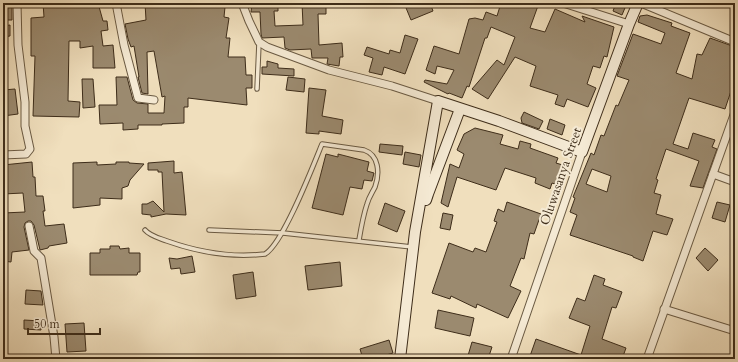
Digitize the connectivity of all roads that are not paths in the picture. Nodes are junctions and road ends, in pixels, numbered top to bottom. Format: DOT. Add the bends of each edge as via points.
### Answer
graph roads {
  1 [pos="17,3"];
  2 [pos="116,3"];
  3 [pos="242,3"];
  4 [pos="563,3"];
  5 [pos="638,3"];
  6 [pos="641,3"];
  7 [pos="629,24"];
  8 [pos="259,42"];
  9 [pos="735,42"];
  10 [pos="257,90"];
  11 [pos="154,100"];
  12 [pos="438,101"];
  13 [pos="460,109"];
  14 [pos="735,112"];
  15 [pos="582,152"];
  16 [pos="3,155"];
  17 [pos="713,174"];
  18 [pos="735,182"];
  19 [pos="30,226"];
  20 [pos="145,230"];
  21 [pos="209,230"];
  22 [pos="282,233"];
  23 [pos="359,240"];
  24 [pos="413,247"];
  25 [pos="664,308"];
  26 [pos="735,332"];
  27 [pos="56,359"];
  28 [pos="400,359"];
  29 [pos="406,359"];
  30 [pos="511,359"];
  31 [pos="646,359"];
  1 -- 16 [label="street" via="25,126 30,149 26,154"];
  2 -- 11 [label="street" via="138,98"];
  3 -- 8 [label="street"];
  4 -- 7 [label="street"];
  5 -- 7 [label="street, Oluwasanya Street"];
  6 -- 9 [label="street"];
  7 -- 15 [label="street, Oluwasanya Street"];
  8 -- 10 [label="lane"];
  8 -- 12 [label="street" via="329,70"];
  12 -- 13 [label="street"];
  12 -- 24 [label="street"];
  13 -- 15 [label="street"];
  13 -- 29 [label="street" via="428,194"];
  14 -- 17 [label="street"];
  15 -- 30 [label="street, Oluwasanya Street"];
  17 -- 18 [label="street"];
  17 -- 25 [label="street"];
  19 -- 27 [label="street" via="34,251 41,258"];
  20 -- 22 [label="lane" via="148,234 177,244 229,255 265,254"];
  21 -- 22 [label="lane"];
  22 -- 23 [label="lane"];
  22 -- 23 [label="lane" via="322,144 364,150 370,152 376,161 378,174 369,197"];
  23 -- 24 [label="lane"];
  24 -- 28 [label="street"];
  25 -- 26 [label="street"];
  25 -- 31 [label="street"];
}
